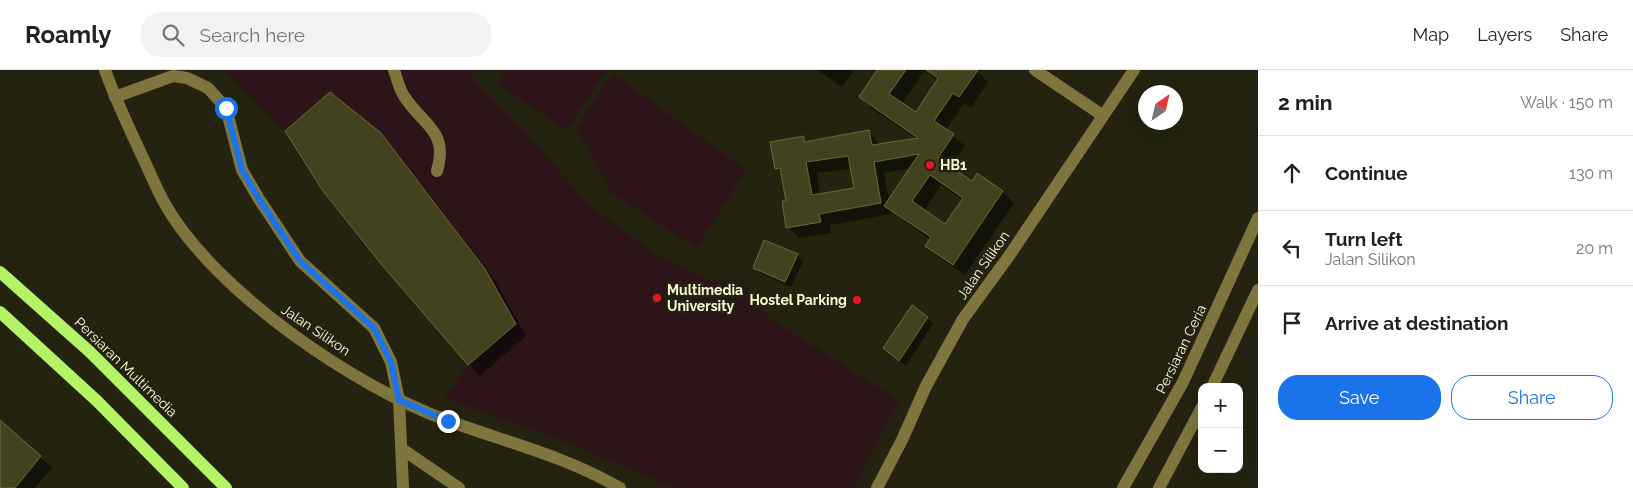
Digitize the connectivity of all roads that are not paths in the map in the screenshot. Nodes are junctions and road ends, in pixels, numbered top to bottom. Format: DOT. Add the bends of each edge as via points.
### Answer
graph roads {
  1 [pos="105,70"];
  2 [pos="394,70"];
  3 [pos="1034,70"];
  4 [pos="1134,70"];
  5 [pos="115,96"];
  6 [pos="1102,115"];
  7 [pos="437,171"];
  8 [pos="1258,218"];
  9 [pos="0,272"];
  10 [pos="1258,290"];
  11 [pos="0,312"];
  12 [pos="1214,383"];
  13 [pos="399,400"];
  14 [pos="1198,415"];
  15 [pos="402,449"];
  16 [pos="1161,486"];
  17 [pos="183,488"];
  18 [pos="226,488"];
  19 [pos="404,488"];
  20 [pos="459,488"];
  21 [pos="620,488"];
  22 [pos="877,488"];
  23 [pos="1123,488"];
  1 -- 5 [label="street, Jalan Silikon"];
  2 -- 7 [label="street" via="403,95 440,139 441,156"];
  3 -- 6 [label="street"];
  4 -- 6 [label="street, Jalan Silikon"];
  5 -- 13 [label="street, Jalan Silikon" via="165,205 198,248 233,285 274,320 316,351"];
  5 -- 13 [label="street" via="173,76 187,78 208,88 226,108 242,170 300,261 374,328 391,362"];
  6 -- 22 [label="street, Jalan Silikon" via="1009,256 963,319 926,386"];
  8 -- 23 [label="street, Persiaran Ceria" via="1183,382"];
  9 -- 18 [label="main road, Persiaran Multimedia" via="90,352"];
  10 -- 12 [label="street"];
  11 -- 17 [label="main road" via="97,401"];
  13 -- 15 [label="street"];
  13 -- 21 [label="street, Jalan Silikon" via="448,421 563,461"];
  14 -- 16 [label="street"];
  15 -- 19 [label="street"];
  15 -- 20 [label="street"];
}
